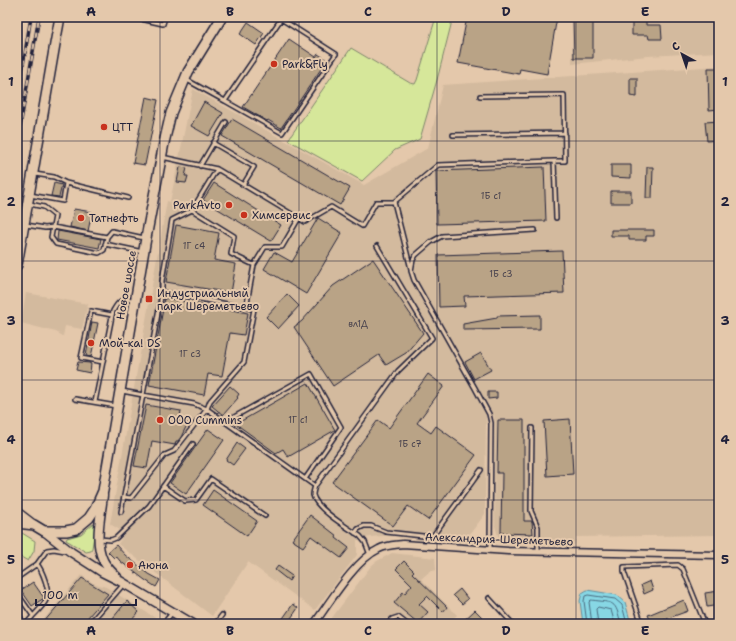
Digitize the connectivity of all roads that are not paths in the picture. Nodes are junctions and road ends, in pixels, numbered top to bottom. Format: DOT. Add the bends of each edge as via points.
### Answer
graph roads {
  1 [pos="60,17"];
  2 [pos="132,17"];
  3 [pos="165,17"];
  4 [pos="280,18"];
  5 [pos="221,19"];
  6 [pos="185,79"];
  7 [pos="480,96"];
  8 [pos="226,102"];
  9 [pos="226,122"];
  10 [pos="565,133"];
  11 [pos="453,135"];
  12 [pos="213,143"];
  13 [pos="161,157"];
  14 [pos="554,161"];
  15 [pos="200,166"];
  16 [pos="217,169"];
  17 [pos="32,173"];
  18 [pos="66,183"];
  19 [pos="243,185"];
  20 [pos="128,198"];
  21 [pos="28,199"];
  22 [pos="394,202"];
  23 [pos="192,210"];
  24 [pos="299,218"];
  25 [pos="556,218"];
  26 [pos="24,224"];
  27 [pos="53,227"];
  28 [pos="535,230"];
  29 [pos="107,237"];
  30 [pos="146,238"];
  31 [pos="105,244"];
  32 [pos="377,246"];
  33 [pos="144,252"];
  34 [pos="17,265"];
  35 [pos="254,265"];
  36 [pos="411,271"];
  37 [pos="162,292"];
  38 [pos="135,300"];
  39 [pos="246,308"];
  40 [pos="112,315"];
  41 [pos="103,362"];
  42 [pos="120,390"];
  43 [pos="143,395"];
  44 [pos="75,399"];
  45 [pos="95,402"];
  46 [pos="118,406"];
  47 [pos="207,409"];
  48 [pos="225,422"];
  49 [pos="532,428"];
  50 [pos="193,444"];
  51 [pos="481,470"];
  52 [pos="304,478"];
  53 [pos="163,486"];
  54 [pos="315,486"];
  55 [pos="103,491"];
  56 [pos="124,497"];
  57 [pos="17,512"];
  58 [pos="121,512"];
  59 [pos="264,516"];
  60 [pos="17,523"];
  61 [pos="34,525"];
  62 [pos="44,531"];
  63 [pos="355,533"];
  64 [pos="98,538"];
  65 [pos="490,550"];
  66 [pos="538,551"];
  67 [pos="71,552"];
  68 [pos="719,554"];
  69 [pos="370,555"];
  70 [pos="37,564"];
  71 [pos="17,578"];
  72 [pos="122,582"];
  73 [pos="17,593"];
  74 [pos="489,598"];
  75 [pos="173,612"];
  76 [pos="222,615"];
  77 [pos="33,616"];
  78 [pos="90,622"];
  79 [pos="26,624"];
  80 [pos="163,624"];
  81 [pos="193,624"];
  82 [pos="215,624"];
  83 [pos="314,624"];
  84 [pos="388,624"];
  85 [pos="407,624"];
  86 [pos="513,624"];
  87 [pos="642,624"];
  88 [pos="705,624"];
  1 -- 17 [label="main road"];
  2 -- 3 [label="lane" via="164,24"];
  4 -- 8 [label="lane"];
  4 -- 8 [label="lane" via="336,54 282,133"];
  5 -- 6 [label="main road, Новое шоссе"];
  6 -- 8 [label="lane"];
  6 -- 13 [label="main road, Новое шоссе" via="171,113"];
  7 -- 10 [label="lane" via="564,95"];
  9 -- 12 [label="lane"];
  10 -- 11 [label="lane"];
  10 -- 14 [label="lane" via="565,161"];
  12 -- 15 [label="lane"];
  12 -- 19 [label="lane" via="254,167"];
  13 -- 15 [label="lane"];
  13 -- 30 [label="main road, Новое шоссе"];
  14 -- 22 [label="lane" via="438,165"];
  14 -- 25 [label="lane"];
  15 -- 16 [label="lane"];
  16 -- 19 [label="lane"];
  16 -- 23 [label="lane"];
  17 -- 18 [label="lane" via="54,177"];
  17 -- 21 [label="main road"];
  18 -- 20 [label="lane"];
  18 -- 21 [label="lane" via="63,201"];
  19 -- 24 [label="lane"];
  21 -- 26 [label="main road"];
  21 -- 27 [label="lane" via="55,216"];
  22 -- 24 [label="lane" via="376,202 362,226 331,207 305,222"];
  22 -- 36 [label="lane"];
  23 -- 35 [label="lane" via="234,236 231,254"];
  23 -- 37 [label="lane" via="172,220"];
  24 -- 35 [label="lane" via="282,247 265,247"];
  26 -- 27 [label="lane"];
  26 -- 34 [label="main road"];
  27 -- 29 [label="lane"];
  27 -- 31 [label="lane" via="51,237 56,244 99,253 104,250"];
  28 -- 36 [label="lane" via="442,236 416,255"];
  29 -- 30 [label="lane" via="112,231"];
  29 -- 31 [label="lane"];
  30 -- 33 [label="main road, Новое шоссе"];
  31 -- 33 [label="lane"];
  32 -- 54 [label="lane" via="432,338 398,371"];
  33 -- 38 [label="main road, Новое шоссе"];
  35 -- 39 [label="lane"];
  36 -- 65 [label="lane" via="489,414"];
  37 -- 39 [label="lane"];
  37 -- 43 [label="lane"];
  38 -- 40 [label="lane" via="125,298 120,301"];
  38 -- 42 [label="main road, Новое шоссе"];
  39 -- 47 [label="lane" via="254,309 244,362 210,401"];
  40 -- 41 [label="lane"];
  40 -- 41 [label="lane" via="91,310 81,358"];
  41 -- 45 [label="lane"];
  42 -- 43 [label="lane"];
  42 -- 46 [label="main road, Новое шоссе"];
  43 -- 47 [label="lane" via="194,404"];
  43 -- 56 [label="lane"];
  44 -- 45 [label="lane"];
  45 -- 46 [label="lane"];
  46 -- 55 [label="main road, Новое шоссе"];
  47 -- 48 [label="lane"];
  47 -- 56 [label="lane" via="174,451 165,455 131,498"];
  48 -- 52 [label="lane"];
  48 -- 52 [label="lane" via="312,374 341,427"];
  49 -- 66 [label="lane" via="531,511 538,528"];
  50 -- 53 [label="lane"];
  51 -- 63 [label="lane" via="432,537 386,532 371,526 364,526"];
  52 -- 54 [label="lane"];
  53 -- 59 [label="lane" via="185,502 196,500 211,479"];
  53 -- 64 [label="lane" via="149,506 116,538"];
  54 -- 63 [label="lane" via="313,494 322,509"];
  55 -- 62 [label="main road, Новое шоссе" via="95,509 84,524 66,531"];
  55 -- 64 [label="main road"];
  56 -- 58 [label="lane"];
  57 -- 61 [label="main road"];
  60 -- 61 [label="main road"];
  61 -- 62 [label="main road"];
  62 -- 67 [label="main road"];
  63 -- 69 [label="lane" via="365,542"];
  64 -- 72 [label="main road" via="103,561"];
  65 -- 66 [label="street, Александрия-Шереметьево"];
  65 -- 69 [label="street, Александрия-Шереметьево" via="403,544 380,548"];
  66 -- 68 [label="street, Александрия-Шереметьево"];
  67 -- 70 [label="lane" via="47,550"];
  67 -- 72 [label="main road"];
  69 -- 83 [label="street, Александрия-Шереметьево" via="358,566"];
  70 -- 71 [label="lane"];
  70 -- 77 [label="lane" via="42,570 48,593 47,599"];
  72 -- 75 [label="main road"];
  72 -- 78 [label="lane"];
  73 -- 77 [label="lane"];
  74 -- 86 [label="lane"];
  75 -- 80 [label="lane"];
  75 -- 81 [label="main road"];
  76 -- 82 [label="lane"];
  77 -- 79 [label="lane"];
  84 -- 85 [label="lane" via="398,617"];
  87 -- 88 [label="lane" via="624,567 678,565 683,569"];
}
